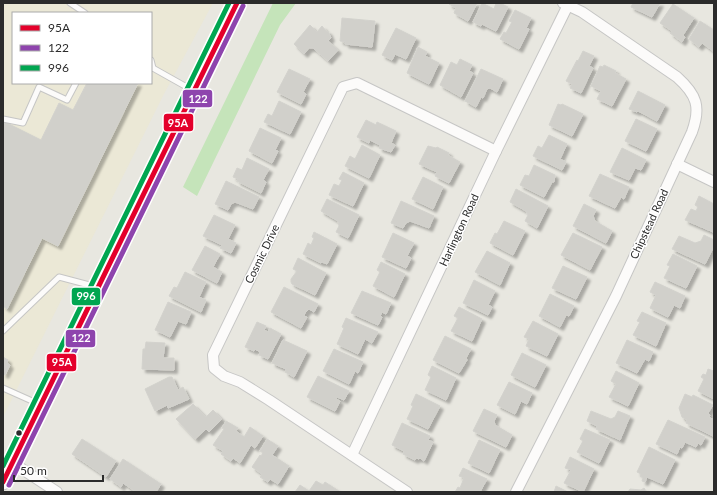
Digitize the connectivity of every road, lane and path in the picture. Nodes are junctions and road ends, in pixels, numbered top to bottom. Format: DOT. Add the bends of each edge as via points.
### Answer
graph roads {
  1 [pos="70,3"];
  2 [pos="237,3"];
  3 [pos="567,4"];
  4 [pos="84,12"];
  5 [pos="152,68"];
  6 [pos="75,84"];
  7 [pos="194,91"];
  8 [pos="3,119"];
  9 [pos="496,151"];
  10 [pos="677,164"];
  11 [pos="714,182"];
  12 [pos="99,287"];
  13 [pos="3,331"];
  14 [pos="3,388"];
  15 [pos="42,406"];
  16 [pos="352,456"];
  17 [pos="13,463"];
  18 [pos="3,482"];
  19 [pos="57,492"];
  20 [pos="407,492"];
  21 [pos="516,492"];
  1 -- 4 [label="lane"];
  2 -- 7 [label="main road"];
  3 -- 9 [label="street, Harlington Road"];
  3 -- 10 [label="street, Chipstead Road" via="678,77 688,87 697,108 696,119"];
  5 -- 7 [label="lane"];
  6 -- 8 [label="lane" via="67,100 39,87 23,123"];
  7 -- 12 [label="main road"];
  9 -- 16 [label="street, Harlington Road"];
  9 -- 16 [label="street, Cosmic Drive" via="357,83 343,87 213,355 214,368 224,376 240,382"];
  10 -- 11 [label="street"];
  10 -- 21 [label="street, Chipstead Road" via="616,296"];
  12 -- 13 [label="lane" via="59,277"];
  12 -- 15 [label="main road"];
  14 -- 15 [label="lane"];
  15 -- 17 [label="main road"];
  16 -- 20 [label="street, Cosmic Drive"];
  17 -- 18 [label="main road"];
  17 -- 19 [label="street"];
}
